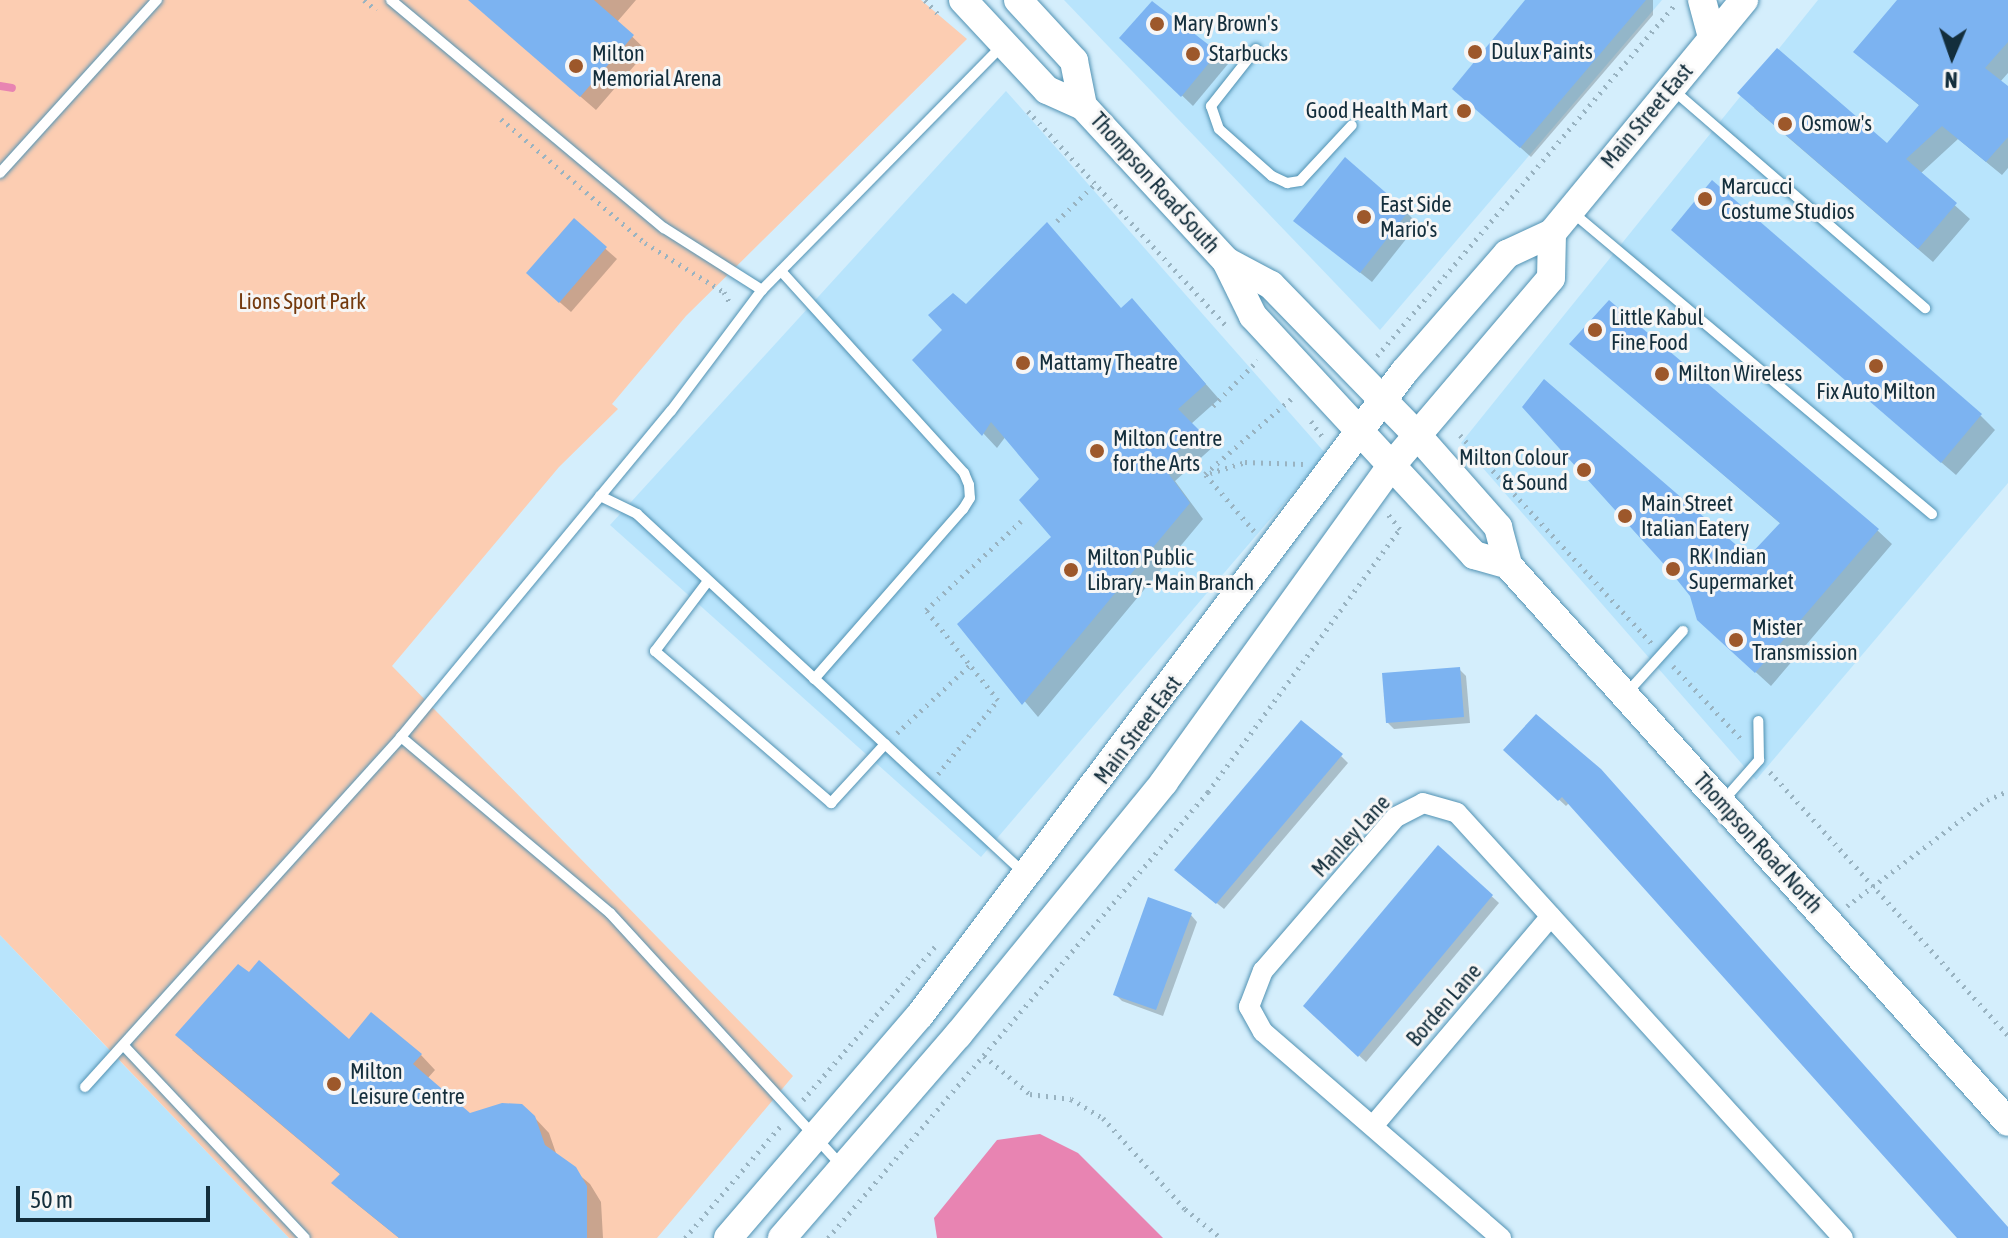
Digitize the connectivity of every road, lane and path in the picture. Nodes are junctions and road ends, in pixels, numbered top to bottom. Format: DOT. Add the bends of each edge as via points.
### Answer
graph roads {
  1 [pos="157,0"];
  2 [pos="391,0"];
  3 [pos="925,0"];
  4 [pos="1018,0"];
  5 [pos="1679,0"];
  6 [pos="1702,0"];
  7 [pos="1744,0"];
  8 [pos="954,10"];
  9 [pos="1712,38"];
  10 [pos="1004,44"];
  11 [pos="1256,49"];
  12 [pos="1670,88"];
  13 [pos="1022,105"];
  14 [pos="1083,106"];
  15 [pos="1352,125"];
  16 [pos="0,173"];
  17 [pos="1095,184"];
  18 [pos="1057,221"];
  19 [pos="1561,222"];
  20 [pos="1226,261"];
  21 [pos="781,271"];
  22 [pos="762,290"];
  23 [pos="1925,308"];
  24 [pos="1237,338"];
  25 [pos="1248,349"];
  26 [pos="1258,360"];
  27 [pos="1266,370"];
  28 [pos="1361,375"];
  29 [pos="1284,389"];
  30 [pos="1292,398"];
  31 [pos="1213,406"];
  32 [pos="1340,408"];
  33 [pos="1401,418"];
  34 [pos="1460,435"];
  35 [pos="1377,449"];
  36 [pos="1315,464"];
  37 [pos="1205,474"];
  38 [pos="1371,492"];
  39 [pos="600,496"];
  40 [pos="1932,514"];
  41 [pos="1021,521"];
  42 [pos="1261,539"];
  43 [pos="1508,565"];
  44 [pos="708,581"];
  45 [pos="1683,631"];
  46 [pos="1662,654"];
  47 [pos="972,663"];
  48 [pos="814,679"];
  49 [pos="1625,695"];
  50 [pos="1758,721"];
  51 [pos="401,737"];
  52 [pos="885,744"];
  53 [pos="1759,760"];
  54 [pos="930,784"];
  55 [pos="2008,791"];
  56 [pos="1722,803"];
  57 [pos="1027,876"];
  58 [pos="1873,887"];
  59 [pos="1551,916"];
  60 [pos="1828,921"];
  61 [pos="958,1035"];
  62 [pos="2008,1035"];
  63 [pos="125,1047"];
  64 [pos="984,1057"];
  65 [pos="85,1087"];
  66 [pos="2008,1122"];
  67 [pos="1373,1126"];
  68 [pos="815,1139"];
  69 [pos="844,1167"];
  70 [pos="305,1238"];
  71 [pos="728,1238"];
  72 [pos="782,1238"];
  73 [pos="828,1238"];
  74 [pos="1221,1238"];
  75 [pos="1501,1238"];
  76 [pos="1843,1238"];
  1 -- 16 [label="lane"];
  2 -- 22 [label="lane" via="664,228"];
  3 -- 8 [label="path"];
  4 -- 14 [label="main road, Thompson Road South" via="1074,61"];
  5 -- 28 [label="path"];
  6 -- 9 [label="main road"];
  7 -- 9 [label="main road, Main Street East"];
  8 -- 10 [label="main road, Thompson Road South"];
  9 -- 12 [label="main road, Main Street East"];
  10 -- 14 [label="main road, Thompson Road South" via="1047,90"];
  10 -- 21 [label="lane"];
  11 -- 15 [label="lane" via="1211,106 1219,129 1272,176 1287,183 1300,181"];
  12 -- 19 [label="main road, Main Street East"];
  12 -- 23 [label="lane"];
  13 -- 17 [label="path"];
  14 -- 20 [label="main road, Thompson Road South"];
  17 -- 18 [label="path"];
  17 -- 24 [label="path"];
  19 -- 33 [label="main road, Main Street East" via="1507,254"];
  19 -- 33 [label="main road, Main Street East" via="1551,278"];
  19 -- 40 [label="lane"];
  20 -- 28 [label="main road, Thompson Road South" via="1271,285"];
  20 -- 32 [label="main road, Thompson Road South" via="1253,316"];
  21 -- 22 [label="lane"];
  21 -- 48 [label="lane" via="964,473 969,485 970,498 963,509"];
  22 -- 39 [label="lane"];
  25 -- 26 [label="path"];
  26 -- 27 [label="path"];
  26 -- 31 [label="path"];
  28 -- 33 [label="main road, Thompson Road South"];
  29 -- 30 [label="path"];
  30 -- 32 [label="path" via="1329,445"];
  30 -- 37 [label="path"];
  32 -- 35 [label="main road, Thompson Road South"];
  33 -- 35 [label="main road, Main Street East"];
  33 -- 35 [label="main road, Main Street East"];
  33 -- 43 [label="main road, Thompson Road North" via="1498,527"];
  34 -- 46 [label="path"];
  35 -- 38 [label="main road, Main Street East"];
  35 -- 43 [label="main road, Thompson Road North" via="1474,555"];
  35 -- 57 [label="main road, Main Street East"];
  36 -- 37 [label="path" via="1245,462"];
  37 -- 42 [label="path"];
  38 -- 61 [label="main road, Main Street East" via="1164,782"];
  38 -- 64 [label="path" via="1400,529 1208,792"];
  39 -- 44 [label="lane" via="637,514"];
  39 -- 51 [label="lane"];
  41 -- 47 [label="path" via="926,610"];
  43 -- 49 [label="main road, Thompson Road North"];
  44 -- 48 [label="lane"];
  44 -- 52 [label="lane" via="655,651 831,803"];
  45 -- 46 [label="lane"];
  46 -- 49 [label="lane"];
  46 -- 53 [label="path"];
  47 -- 52 [label="path"];
  47 -- 54 [label="path" via="998,700"];
  48 -- 52 [label="lane"];
  49 -- 56 [label="main road, Thompson Road North"];
  50 -- 53 [label="lane"];
  51 -- 63 [label="lane"];
  51 -- 68 [label="lane" via="610,913"];
  52 -- 54 [label="lane"];
  53 -- 56 [label="lane"];
  53 -- 58 [label="path"];
  54 -- 57 [label="lane"];
  55 -- 58 [label="path" via="1987,800"];
  56 -- 60 [label="main road, Thompson Road North"];
  57 -- 68 [label="main road, Main Street East"];
  58 -- 60 [label="path"];
  58 -- 62 [label="path"];
  59 -- 67 [label="street, Borden Lane"];
  59 -- 67 [label="street, Manley Lane" via="1457,813 1423,803 1396,817 1263,971 1249,1007 1253,1021"];
  59 -- 76 [label="street, Manley Lane"];
  60 -- 66 [label="main road, Thompson Road North"];
  61 -- 64 [label="path"];
  61 -- 69 [label="main road, Main Street East"];
  63 -- 65 [label="lane"];
  63 -- 70 [label="lane"];
  64 -- 73 [label="path"];
  64 -- 74 [label="path" via="1030,1094 1071,1099 1103,1118 1185,1209"];
  67 -- 75 [label="street, Manley Lane"];
  68 -- 69 [label="lane"];
  68 -- 71 [label="main road, Main Street East"];
  69 -- 72 [label="main road, Main Street East"];
}
